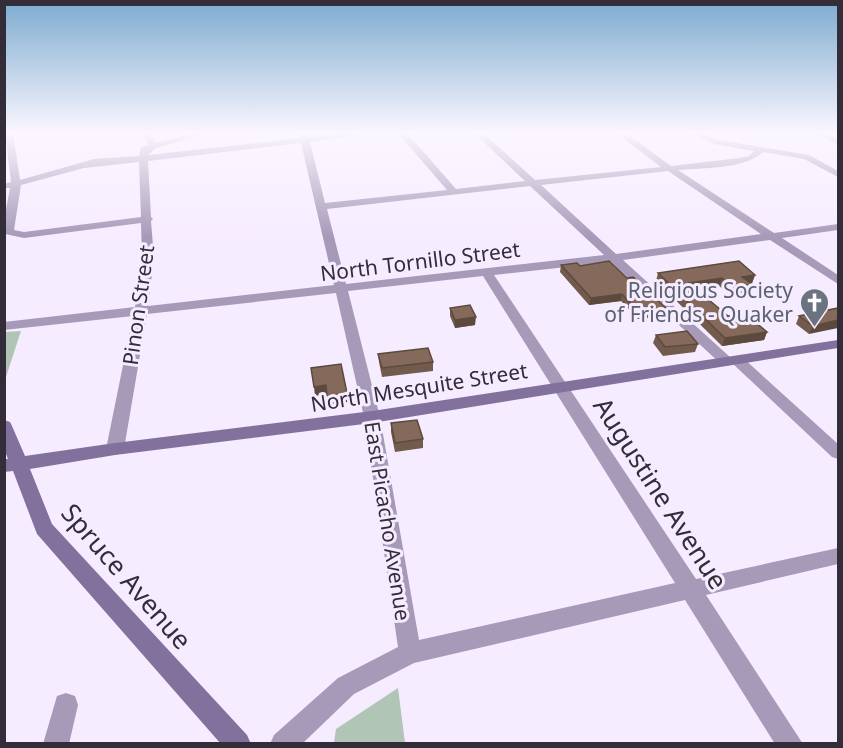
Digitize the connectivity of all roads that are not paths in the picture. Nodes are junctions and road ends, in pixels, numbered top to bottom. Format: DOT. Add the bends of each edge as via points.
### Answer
graph roads {
  1 [pos="14,167"];
  2 [pos="78,167"];
  3 [pos="143,167"];
  4 [pos="312,167"];
  5 [pos="431,167"];
  6 [pos="517,167"];
  7 [pos="667,167"];
  8 [pos="688,167"];
  9 [pos="824,167"];
  10 [pos="670,169"];
  11 [pos="838,174"];
  12 [pos="16,184"];
  13 [pos="536,184"];
  14 [pos="4,187"];
  15 [pos="454,193"];
  16 [pos="322,206"];
  17 [pos="148,219"];
  18 [pos="838,227"];
  19 [pos="774,237"];
  20 [pos="613,258"];
  21 [pos="486,272"];
  22 [pos="838,280"];
  23 [pos="341,290"];
  24 [pos="141,310"];
  25 [pos="4,326"];
  26 [pos="838,344"];
  27 [pos="732,361"];
  28 [pos="560,386"];
  29 [pos="372,417"];
  30 [pos="4,426"];
  31 [pos="115,448"];
  32 [pos="838,453"];
  33 [pos="12,465"];
  34 [pos="838,556"];
  35 [pos="691,588"];
  36 [pos="410,653"];
  37 [pos="66,705"];
  38 [pos="56,744"];
  39 [pos="238,744"];
  40 [pos="283,744"];
  41 [pos="790,744"];
  1 -- 12 [label="street"];
  2 -- 12 [label="street"];
  3 -- 17 [label="street, Pinon Street"];
  4 -- 16 [label="street, East Picacho Avenue"];
  5 -- 15 [label="street"];
  6 -- 13 [label="street"];
  7 -- 10 [label="street"];
  8 -- 10 [label="street"];
  9 -- 11 [label="street"];
  10 -- 13 [label="street"];
  10 -- 19 [label="street"];
  12 -- 14 [label="street"];
  12 -- 17 [label="street" via="8,230 12,234"];
  13 -- 15 [label="street"];
  13 -- 20 [label="street"];
  15 -- 16 [label="street"];
  16 -- 23 [label="street, East Picacho Avenue"];
  17 -- 24 [label="street, Pinon Street"];
  18 -- 19 [label="street, North Tornillo Street"];
  19 -- 20 [label="street, North Tornillo Street"];
  19 -- 22 [label="street"];
  20 -- 21 [label="street, North Tornillo Street"];
  20 -- 27 [label="street"];
  21 -- 23 [label="street, North Tornillo Street"];
  21 -- 28 [label="street, Augustine Avenue"];
  23 -- 24 [label="street, North Tornillo Street"];
  23 -- 29 [label="street, East Picacho Avenue"];
  24 -- 25 [label="street, North Tornillo Street"];
  24 -- 31 [label="street, Pinon Street"];
  26 -- 27 [label="street, North Mesquite Street"];
  27 -- 28 [label="street, North Mesquite Street"];
  27 -- 32 [label="street"];
  28 -- 29 [label="street, North Mesquite Street"];
  28 -- 35 [label="street, Augustine Avenue"];
  29 -- 31 [label="street, North Mesquite Street"];
  29 -- 36 [label="street, East Picacho Avenue"];
  30 -- 33 [label="street, Spruce Avenue"];
  31 -- 33 [label="street, North Mesquite Street"];
  33 -- 39 [label="street, Spruce Avenue" via="44,528"];
  34 -- 35 [label="street"];
  35 -- 36 [label="street"];
  35 -- 41 [label="street, Augustine Avenue"];
  36 -- 40 [label="street" via="346,686"];
  37 -- 38 [label="street"];
}
